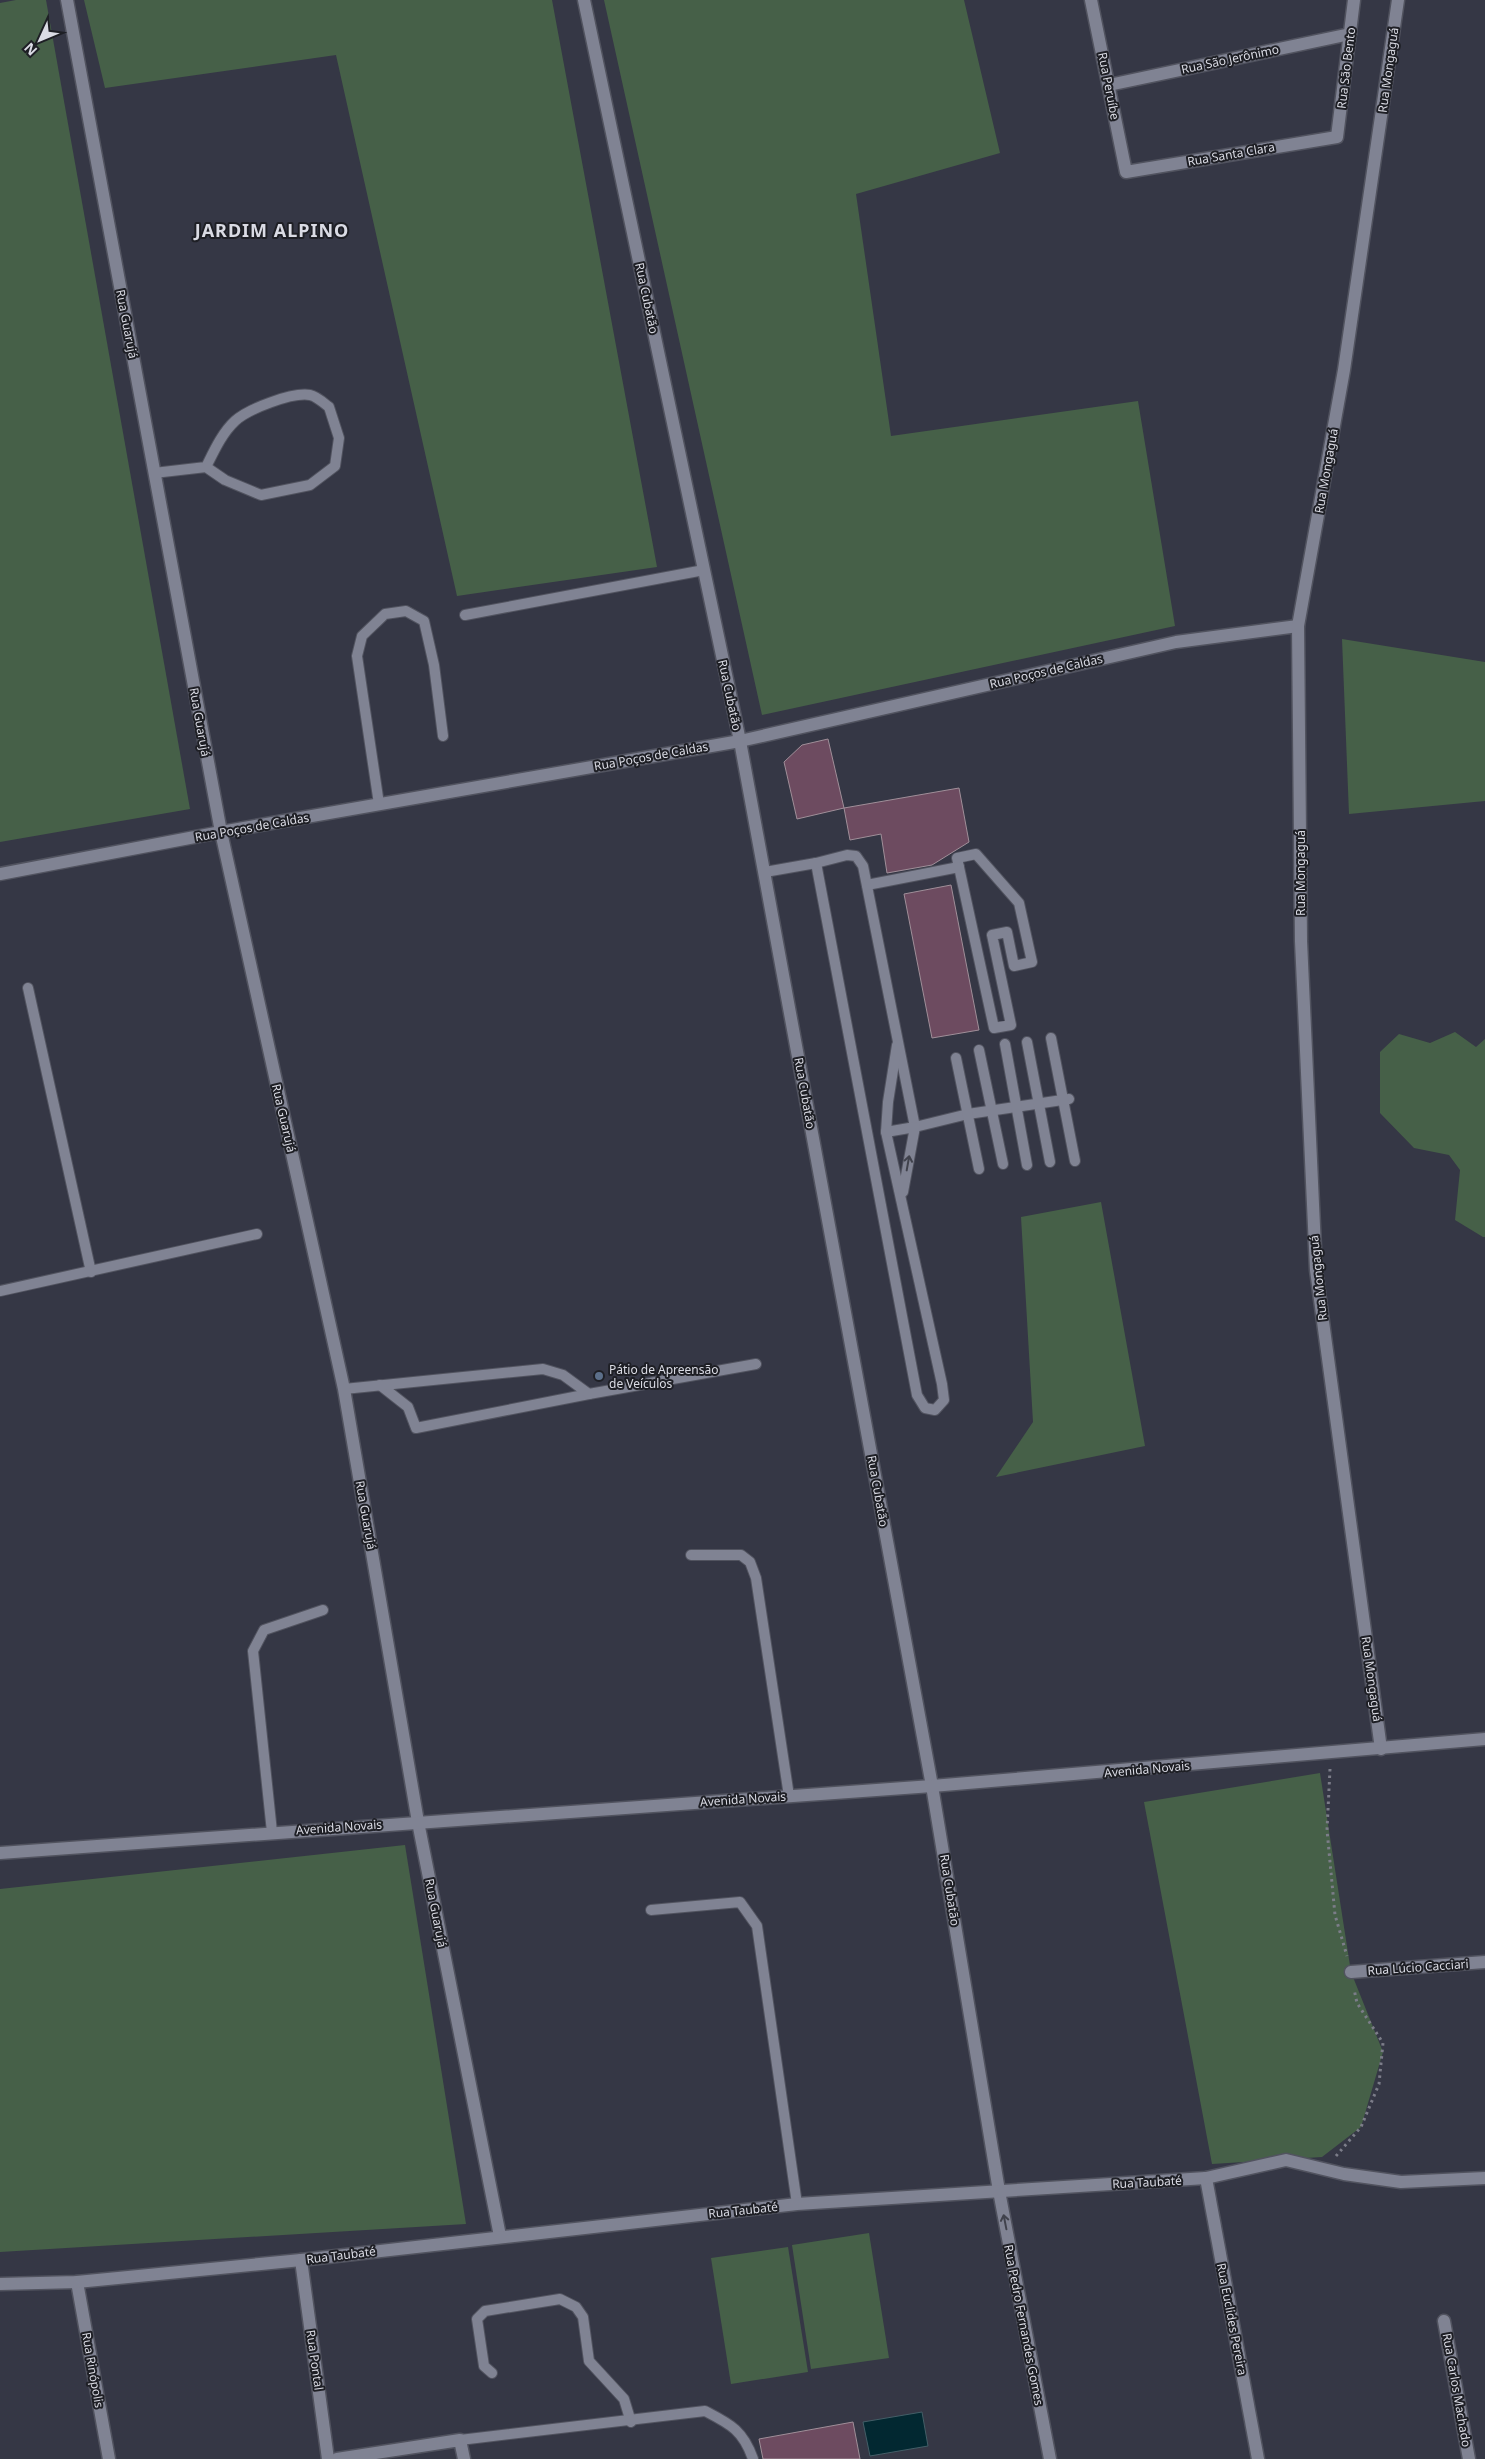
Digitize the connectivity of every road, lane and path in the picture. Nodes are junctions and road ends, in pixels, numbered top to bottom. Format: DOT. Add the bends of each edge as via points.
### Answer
graph roads {
  1 [pos="67,0"];
  2 [pos="584,0"];
  3 [pos="1091,0"];
  4 [pos="1354,0"];
  5 [pos="1398,0"];
  6 [pos="1350,34"];
  7 [pos="1109,85"];
  8 [pos="1337,136"];
  9 [pos="1126,172"];
  10 [pos="206,467"];
  11 [pos="154,472"];
  12 [pos="704,570"];
  13 [pos="465,615"];
  14 [pos="1298,626"];
  15 [pos="443,736"];
  16 [pos="740,741"];
  17 [pos="380,804"];
  18 [pos="221,832"];
  19 [pos="816,863"];
  20 [pos="959,867"];
  21 [pos="765,872"];
  22 [pos="0,874"];
  23 [pos="867,885"];
  24 [pos="28,988"];
  25 [pos="898,1038"];
  26 [pos="1052,1038"];
  27 [pos="1027,1042"];
  28 [pos="1005,1044"];
  29 [pos="979,1050"];
  30 [pos="956,1058"];
  31 [pos="1065,1099"];
  32 [pos="1039,1104"];
  33 [pos="1015,1107"];
  34 [pos="992,1111"];
  35 [pos="968,1114"];
  36 [pos="915,1127"];
  37 [pos="886,1132"];
  38 [pos="1075,1161"];
  39 [pos="1050,1162"];
  40 [pos="1003,1164"];
  41 [pos="1027,1165"];
  42 [pos="979,1169"];
  43 [pos="902,1198"];
  44 [pos="258,1234"];
  45 [pos="91,1272"];
  46 [pos="0,1291"];
  47 [pos="756,1364"];
  48 [pos="380,1385"];
  49 [pos="344,1389"];
  50 [pos="589,1394"];
  51 [pos="691,1555"];
  52 [pos="323,1610"];
  53 [pos="1485,1739"];
  54 [pos="1381,1749"];
  55 [pos="1331,1754"];
  56 [pos="932,1786"];
  57 [pos="788,1796"];
  58 [pos="418,1822"];
  59 [pos="272,1832"];
  60 [pos="0,1853"];
  61 [pos="651,1910"];
  62 [pos="1485,1962"];
  63 [pos="1351,1972"];
  64 [pos="1324,2169"];
  65 [pos="1206,2178"];
  66 [pos="1485,2178"];
  67 [pos="999,2191"];
  68 [pos="797,2204"];
  69 [pos="500,2236"];
  70 [pos="301,2260"];
  71 [pos="77,2282"];
  72 [pos="0,2284"];
  73 [pos="1444,2321"];
  74 [pos="492,2373"];
  75 [pos="631,2422"];
  76 [pos="460,2440"];
  77 [pos="110,2459"];
  78 [pos="328,2459"];
  79 [pos="337,2459"];
  80 [pos="464,2459"];
  81 [pos="752,2459"];
  82 [pos="1050,2459"];
  83 [pos="1258,2459"];
  84 [pos="1469,2459"];
  1 -- 11 [label="street, Rua Guarujá"];
  2 -- 12 [label="street, Rua Cubatão"];
  3 -- 7 [label="street, Rua Peruíbe"];
  4 -- 6 [label="street, Rua São Bento"];
  5 -- 14 [label="street, Rua Mongaguá" via="1344,370"];
  6 -- 7 [label="street, Rua São Jerônimo"];
  6 -- 8 [label="street, Rua São Bento"];
  7 -- 9 [label="street, Rua Peruíbe"];
  8 -- 9 [label="street, Rua Santa Clara"];
  10 -- 10 [label="lane" via="226,480 261,495 310,485 335,466 339,438 329,407 311,395 292,394 252,412 235,421 218,443"];
  10 -- 11 [label="lane"];
  11 -- 18 [label="street, Rua Guarujá"];
  12 -- 13 [label="lane"];
  12 -- 16 [label="street, Rua Cubatão"];
  14 -- 16 [label="street, Rua Poços de Caldas" via="1176,642"];
  14 -- 54 [label="street, Rua Mongaguá" via="1300,942 1316,1270"];
  15 -- 17 [label="lane" via="434,665 424,621 406,611 385,614 362,636 357,656"];
  16 -- 17 [label="street, Rua Poços de Caldas"];
  16 -- 21 [label="street, Rua Cubatão"];
  17 -- 18 [label="street, Rua Poços de Caldas"];
  18 -- 22 [label="street, Rua Poços de Caldas"];
  18 -- 49 [label="street, Rua Guarujá"];
  19 -- 21 [label="lane"];
  19 -- 23 [label="lane" via="846,855 856,856 863,866"];
  19 -- 43 [label="lane" via="917,1395 925,1408 936,1410 944,1400 942,1384"];
  20 -- 20 [label="lane" via="994,1028 1011,1025 992,935 1007,932 1014,966 1032,962 1019,903 976,854 957,858"];
  20 -- 23 [label="lane"];
  21 -- 56 [label="street, Rua Cubatão"];
  23 -- 25 [label="lane"];
  24 -- 45 [label="lane"];
  25 -- 36 [label="lane"];
  25 -- 37 [label="lane"];
  26 -- 31 [label="lane"];
  27 -- 32 [label="lane"];
  28 -- 33 [label="lane"];
  29 -- 34 [label="lane"];
  30 -- 35 [label="lane"];
  31 -- 32 [label="lane"];
  31 -- 38 [label="lane"];
  32 -- 33 [label="lane"];
  32 -- 39 [label="lane"];
  33 -- 34 [label="lane"];
  33 -- 41 [label="lane"];
  34 -- 35 [label="lane"];
  34 -- 40 [label="lane"];
  35 -- 36 [label="lane"];
  35 -- 42 [label="lane"];
  36 -- 37 [label="lane"];
  43 -- 36 [label="lane, one-way"];
  37 -- 43 [label="lane"];
  44 -- 45 [label="lane"];
  45 -- 46 [label="lane"];
  47 -- 50 [label="lane"];
  48 -- 49 [label="lane"];
  48 -- 50 [label="lane" via="543,1369 563,1375"];
  48 -- 50 [label="lane" via="408,1407 416,1428"];
  49 -- 58 [label="street, Rua Guarujá"];
  51 -- 57 [label="lane" via="741,1555 750,1562 756,1578"];
  52 -- 59 [label="lane" via="264,1630 253,1651"];
  53 -- 54 [label="street, Avenida Novais"];
  54 -- 55 [label="street, Avenida Novais"];
  55 -- 56 [label="street, Avenida Novais"];
  55 -- 63 [label="path" via="1328,1839 1335,1915"];
  56 -- 57 [label="street, Avenida Novais"];
  56 -- 67 [label="street, Rua Cubatão"];
  57 -- 58 [label="street, Avenida Novais"];
  58 -- 59 [label="street, Avenida Novais"];
  58 -- 69 [label="street, Rua Guarujá"];
  59 -- 60 [label="street, Avenida Novais"];
  61 -- 68 [label="lane" via="740,1902 758,1926"];
  62 -- 63 [label="street, Rua Lúcio Cacciari"];
  63 -- 64 [label="path" via="1357,2003 1384,2043 1380,2084 1361,2128"];
  64 -- 65 [label="street, Rua Taubaté" via="1286,2160"];
  64 -- 66 [label="street, Rua Taubaté" via="1401,2182"];
  65 -- 67 [label="street, Rua Taubaté"];
  65 -- 83 [label="street, Rua Euclides Pereira"];
  67 -- 68 [label="street, Rua Taubaté"];
  82 -- 67 [label="street, Rua Pedro Fernandes Gomes, one-way"];
  68 -- 69 [label="street, Rua Taubaté"];
  69 -- 70 [label="street, Rua Taubaté"];
  70 -- 71 [label="street, Rua Taubaté"];
  70 -- 78 [label="street, Rua Pontal"];
  71 -- 72 [label="street, Rua Taubaté"];
  71 -- 77 [label="street, Rua Rinópolis"];
  73 -- 84 [label="street, Rua Carlos Machado"];
  74 -- 75 [label="lane" via="484,2366 477,2320 485,2311 560,2299 576,2307 583,2317 590,2361 624,2400"];
  75 -- 76 [label="lane"];
  75 -- 81 [label="lane" via="705,2411 731,2424 745,2439"];
  76 -- 79 [label="street"];
  76 -- 80 [label="street"];
}
